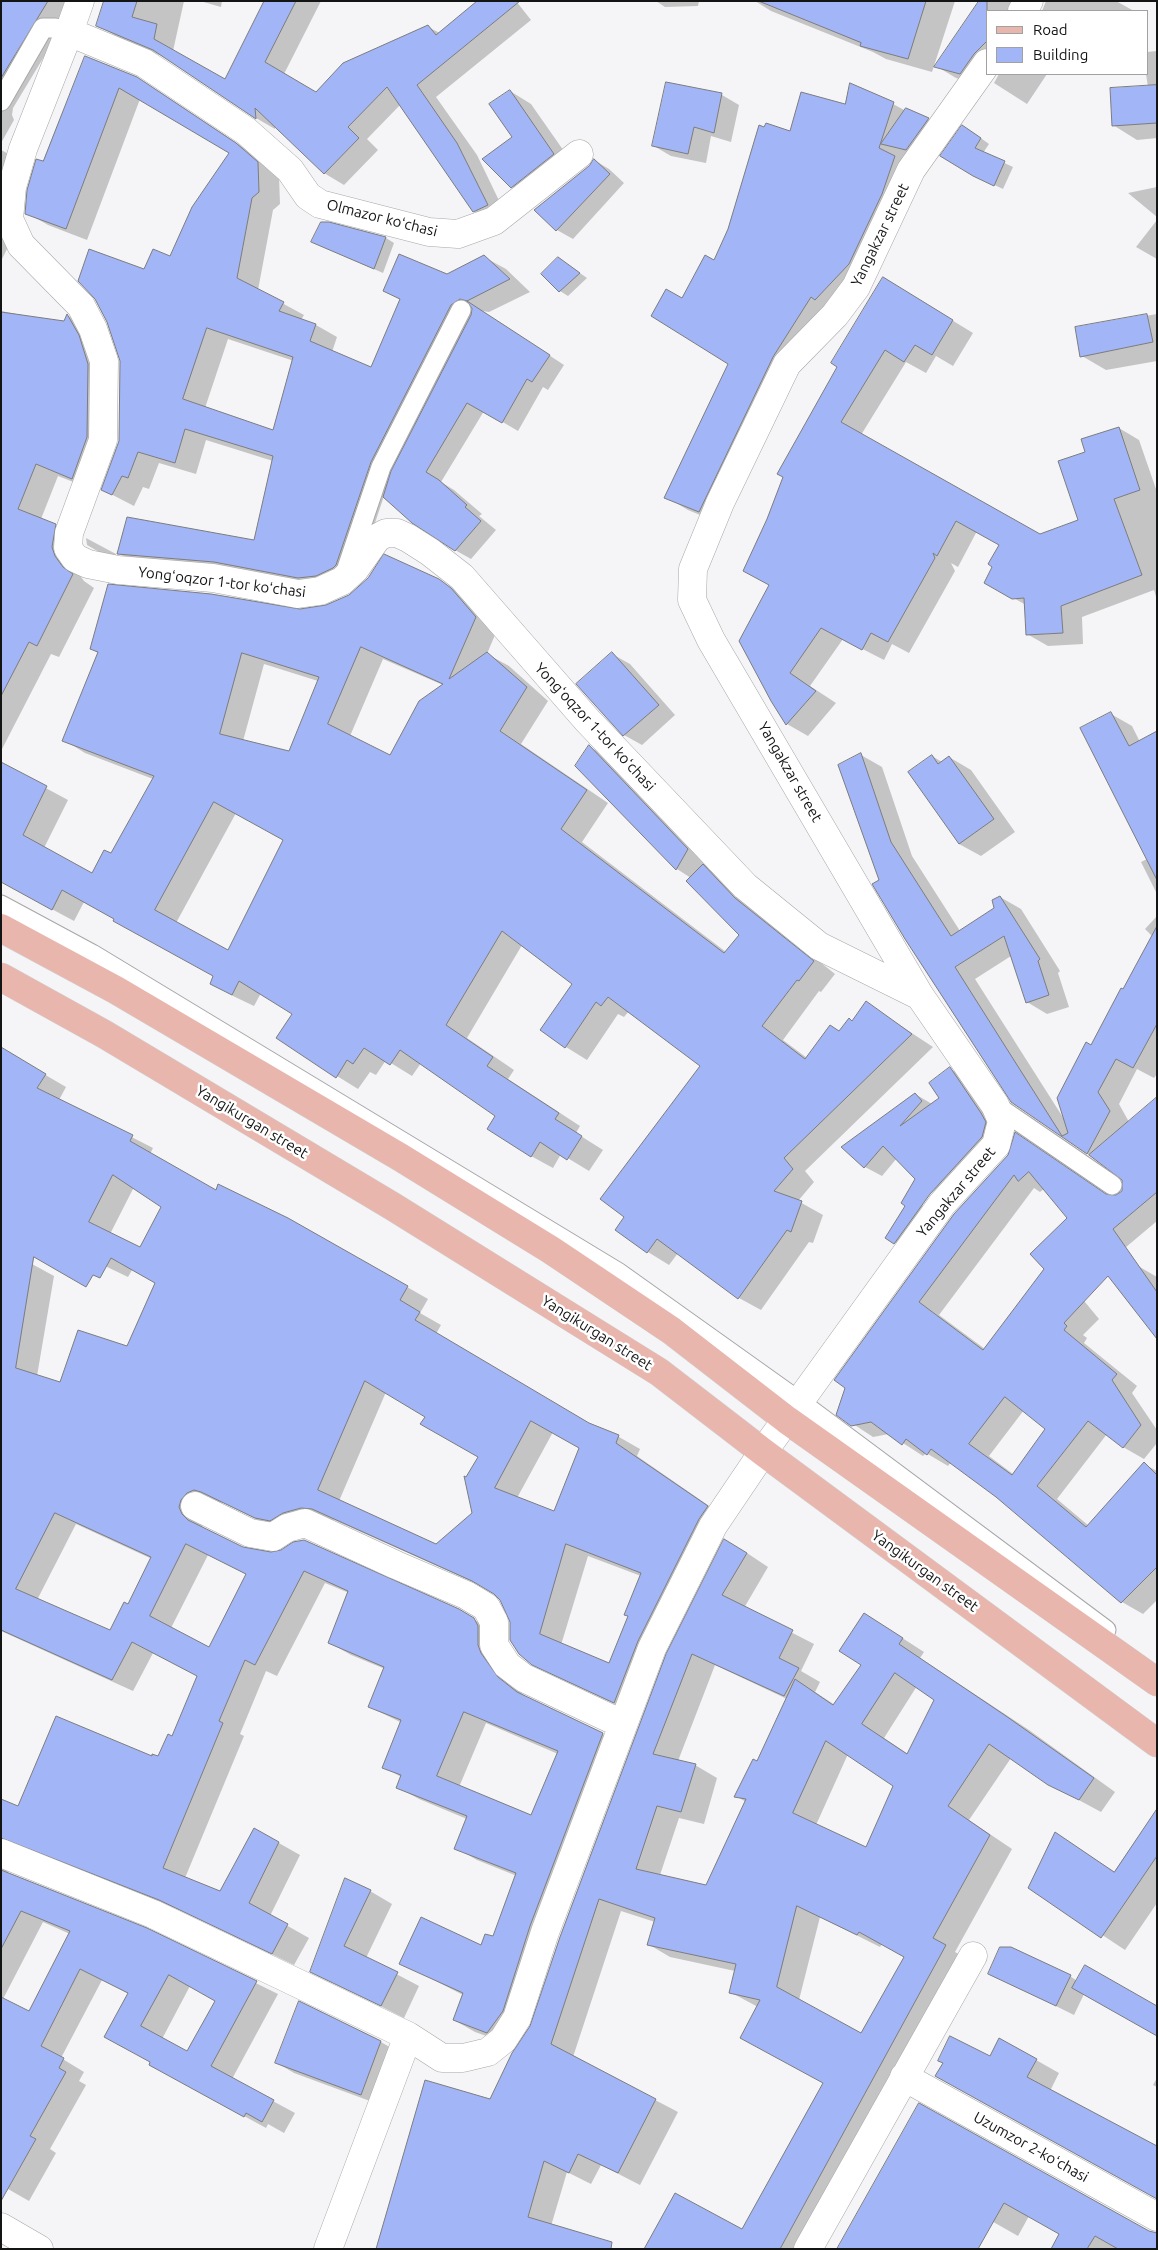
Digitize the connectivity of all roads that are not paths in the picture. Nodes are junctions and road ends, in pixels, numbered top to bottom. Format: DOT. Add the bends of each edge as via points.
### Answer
graph roads {
  1 [pos="80,1"];
  2 [pos="69,32"];
  3 [pos="986,64"];
  4 [pos="1,101"];
  5 [pos="579,154"];
  6 [pos="461,310"];
  7 [pos="342,581"];
  8 [pos="1,905"];
  9 [pos="1,928"];
  10 [pos="1,977"];
  11 [pos="920,996"];
  12 [pos="995,1105"];
  13 [pos="1112,1185"];
  14 [pos="794,1411"];
  15 [pos="763,1452"];
  16 [pos="195,1506"];
  17 [pos="1157,1668"];
  18 [pos="1157,1682"];
  19 [pos="622,1724"];
  20 [pos="1157,1743"];
  21 [pos="1,1853"];
  22 [pos="972,1956"];
  23 [pos="408,2036"];
  24 [pos="904,2078"];
  25 [pos="1157,2217"];
  26 [pos="1,2227"];
  27 [pos="39,2249"];
  28 [pos="328,2249"];
  29 [pos="808,2249"];
  1 -- 2 [label="street"];
  2 -- 4 [label="lane" via="43,28"];
  2 -- 5 [label="street, Olmazor koʻchasi" via="144,63 246,131 290,170 308,196 320,204 429,232 458,234 494,221"];
  2 -- 7 [label="street, Yongʻoqzor 1-tor koʻchasi" via="23,149 12,187 9,219 21,245 81,306 104,361 103,440 68,533 68,548 75,558 88,564 118,570 213,578 298,594 320,592"];
  3 -- 11 [label="street, Yangakzar street" via="911,170 856,287 835,315 787,364 720,503 693,569 692,600 711,640"];
  6 -- 7 [label="lane" via="381,467"];
  7 -- 11 [label="street, Yongʻoqzor 1-tor koʻchasi" via="355,569 377,538 386,533 397,533 430,552 462,578 587,720 745,886 820,946"];
  8 -- 14 [label="lane" via="92,954 619,1273"];
  9 -- 14 [label="main road" via="124,995 400,1157 551,1250"];
  10 -- 15 [label="main road, Yangikurgan street" via="104,1034 392,1206 659,1372"];
  11 -- 12 [label="street, Yangakzar street"];
  12 -- 13 [label="lane"];
  12 -- 14 [label="street, Yangakzar street" via="1002,1121 996,1145 942,1204"];
  14 -- 15 [label="street, Yangakzar street"];
  14 -- 17 [label="lane"];
  14 -- 18 [label="main road"];
  15 -- 19 [label="street, Yangakzar street" via="713,1526 652,1648"];
  15 -- 20 [label="main road, Yangikurgan street"];
  16 -- 19 [label="street" via="250,1533 273,1537 287,1528 305,1523 466,1595 486,1607 494,1622 494,1645 507,1665 524,1678"];
  19 -- 23 [label="street, Yangakzar street" via="545,1932 517,2018 503,2040 488,2052 463,2058 442,2058"];
  21 -- 23 [label="street, Yangakzar street" via="153,1914"];
  22 -- 24 [label="street"];
  23 -- 28 [label="street"];
  24 -- 25 [label="street, Uzumzor 2-koʻchasi"];
  24 -- 29 [label="street"];
  26 -- 27 [label="street"];
}
